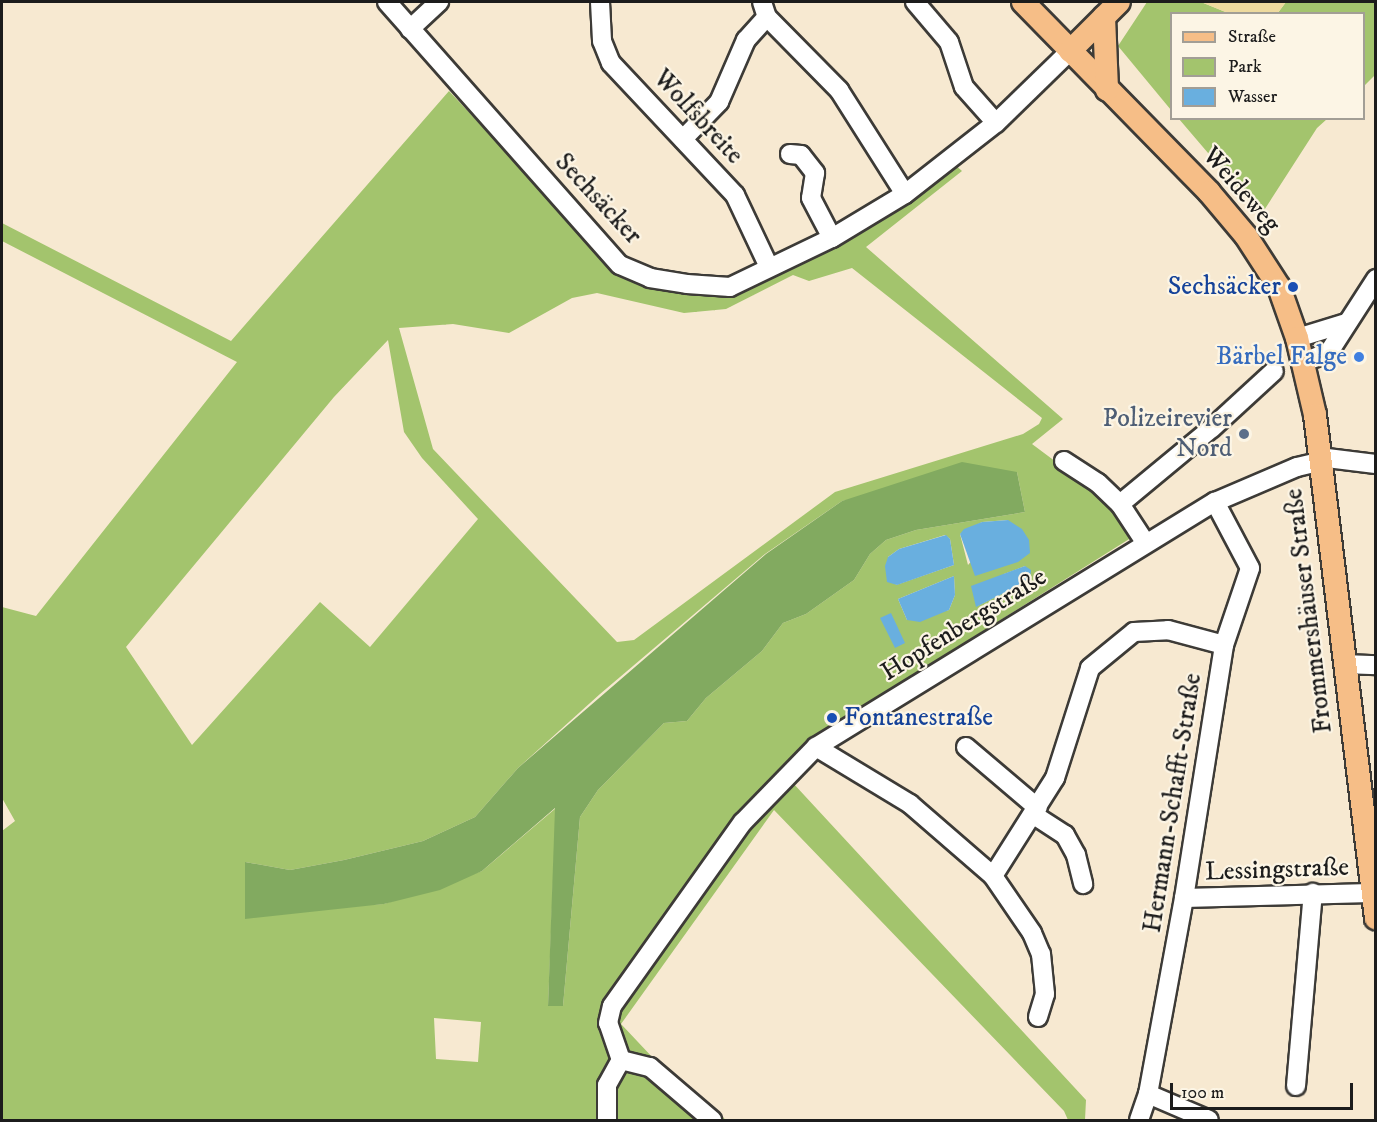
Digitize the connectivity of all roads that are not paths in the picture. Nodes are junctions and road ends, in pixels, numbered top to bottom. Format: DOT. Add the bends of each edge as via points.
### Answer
graph roads {
  1 [pos="387,2"];
  2 [pos="439,2"];
  3 [pos="600,2"];
  4 [pos="915,2"];
  5 [pos="1023,2"];
  6 [pos="765,9"];
  7 [pos="1111,9"];
  8 [pos="410,29"];
  9 [pos="1070,51"];
  10 [pos="1107,90"];
  11 [pos="996,123"];
  12 [pos="683,139"];
  13 [pos="790,154"];
  14 [pos="905,194"];
  15 [pos="832,238"];
  16 [pos="769,267"];
  17 [pos="1376,279"];
  18 [pos="1346,323"];
  19 [pos="1297,338"];
  20 [pos="1301,363"];
  21 [pos="1274,370"];
  22 [pos="1319,460"];
  23 [pos="1065,461"];
  24 [pos="1376,464"];
  25 [pos="1215,502"];
  26 [pos="1120,504"];
  27 [pos="1145,542"];
  28 [pos="1224,645"];
  29 [pos="1344,664"];
  30 [pos="1376,665"];
  31 [pos="816,747"];
  32 [pos="966,747"];
  33 [pos="1036,811"];
  34 [pos="1369,821"];
  35 [pos="993,876"];
  36 [pos="1083,884"];
  37 [pos="1313,893"];
  38 [pos="1371,893"];
  39 [pos="1184,898"];
  40 [pos="1375,917"];
  41 [pos="1038,1017"];
  42 [pos="621,1060"];
  43 [pos="1296,1086"];
  44 [pos="1148,1094"];
  45 [pos="607,1120"];
  46 [pos="712,1120"];
  47 [pos="1139,1120"];
  48 [pos="1209,1120"];
  1 -- 8 [label="street, Sechsäcker"];
  2 -- 8 [label="street"];
  3 -- 12 [label="street, Wolfsbreite" via="602,41 611,63"];
  4 -- 11 [label="street" via="950,42 964,87"];
  5 -- 9 [label="main road, Weideweg"];
  6 -- 12 [label="street" via="719,102"];
  6 -- 14 [label="street" via="839,90"];
  7 -- 9 [label="main road"];
  7 -- 10 [label="main road"];
  8 -- 16 [label="street, Sechsäcker" via="620,265 650,278 730,287"];
  9 -- 10 [label="main road, Weideweg"];
  9 -- 11 [label="street, Sechsäcker"];
  10 -- 19 [label="main road, Weideweg" via="1209,192 1246,236 1279,287"];
  11 -- 14 [label="street, Sechsäcker"];
  12 -- 16 [label="street, Wolfsbreite" via="735,195"];
  13 -- 15 [label="street" via="801,155 815,173 811,198"];
  14 -- 15 [label="street, Sechsäcker"];
  15 -- 16 [label="street, Sechsäcker"];
  17 -- 18 [label="street"];
  18 -- 19 [label="street"];
  18 -- 20 [label="street" via="1329,352"];
  19 -- 20 [label="main road, Weideweg"];
  20 -- 22 [label="main road, Frommershäuser Straße" via="1315,415"];
  21 -- 26 [label="street" via="1212,428"];
  22 -- 24 [label="street"];
  22 -- 25 [label="street, Hopfenbergstraße"];
  22 -- 29 [label="main road, Frommershäuser Straße"];
  23 -- 26 [label="street"];
  25 -- 27 [label="street, Hopfenbergstraße"];
  25 -- 28 [label="street, Hermann-Schafft-Straße" via="1251,568"];
  26 -- 27 [label="street"];
  27 -- 31 [label="street, Hopfenbergstraße"];
  28 -- 33 [label="street" via="1168,630 1134,632 1090,668 1055,778"];
  28 -- 39 [label="street, Hermann-Schafft-Straße"];
  29 -- 30 [label="street"];
  29 -- 34 [label="main road, Frommershäuser Straße"];
  31 -- 35 [label="street" via="910,804"];
  31 -- 42 [label="street, Hopfenbergstraße" via="743,822 612,1006 608,1023"];
  32 -- 33 [label="street"];
  33 -- 35 [label="street"];
  33 -- 36 [label="street" via="1065,835 1076,855"];
  34 -- 38 [label="main road, Frommershäuser Straße"];
  35 -- 41 [label="street" via="1032,933 1041,954 1045,994"];
  37 -- 38 [label="street, Lessingstraße"];
  37 -- 39 [label="street, Lessingstraße"];
  37 -- 43 [label="street"];
  38 -- 40 [label="main road, Frommershäuser Straße"];
  39 -- 44 [label="street, Hermann-Schafft-Straße"];
  42 -- 45 [label="street" via="606,1085"];
  42 -- 46 [label="street" via="650,1067"];
  44 -- 47 [label="street, Hermann-Schafft-Straße"];
  44 -- 48 [label="street"];
}
